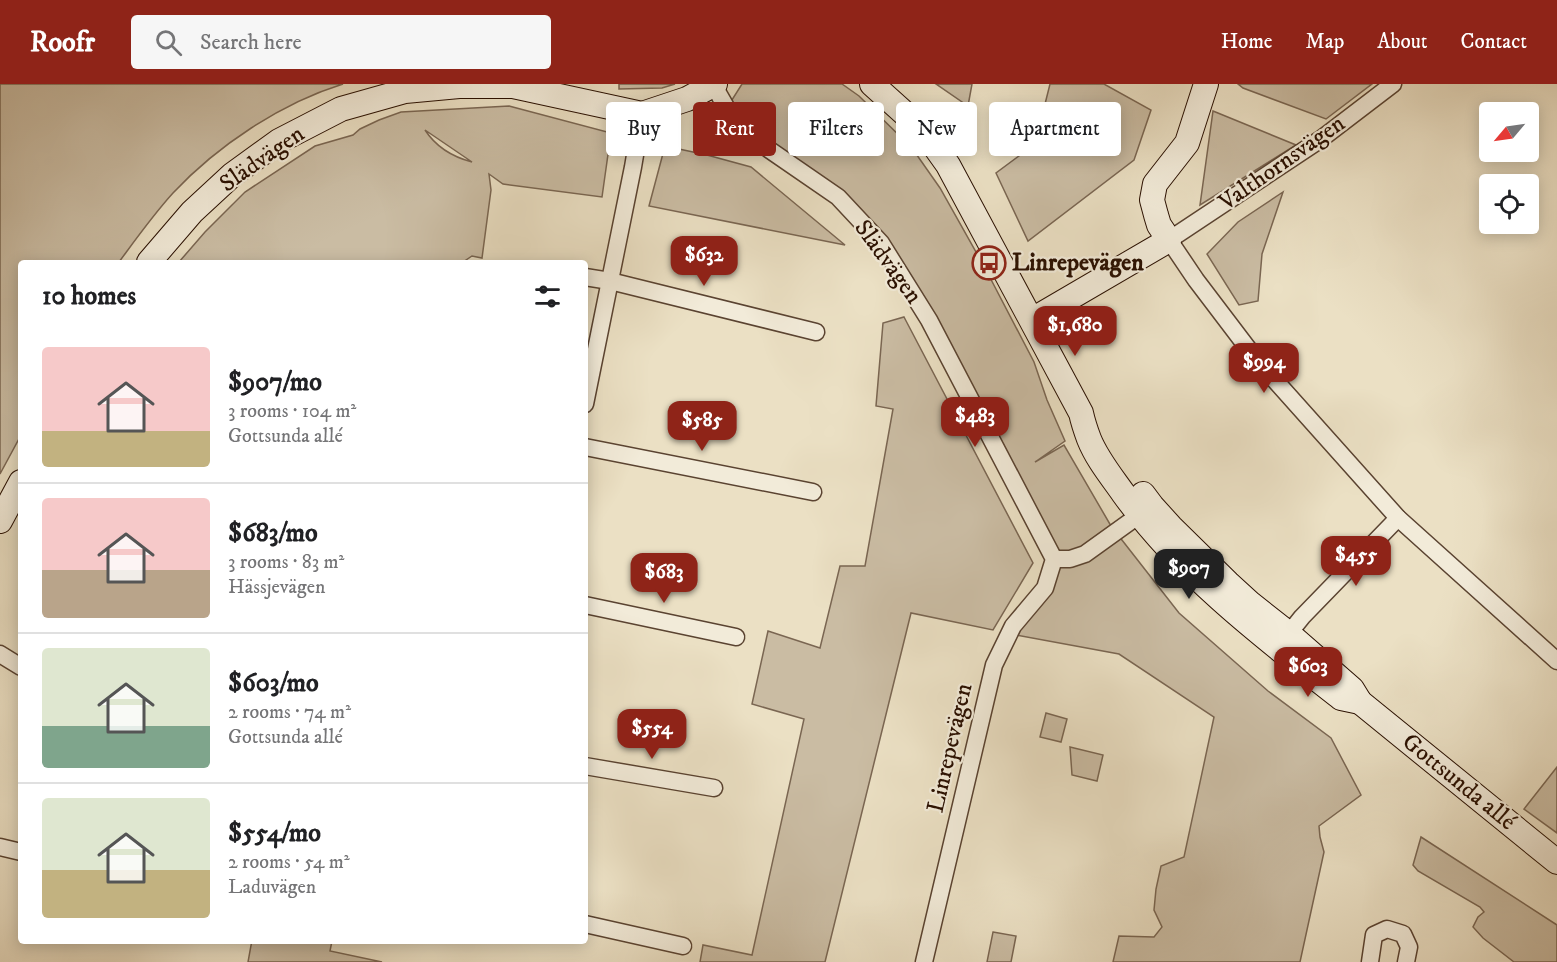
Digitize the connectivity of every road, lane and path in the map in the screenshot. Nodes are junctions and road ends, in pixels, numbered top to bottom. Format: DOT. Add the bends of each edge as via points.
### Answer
graph roads {
  1 [pos="872,84"];
  2 [pos="1206,84"];
  3 [pos="1393,84"];
  4 [pos="715,85"];
  5 [pos="678,102"];
  6 [pos="606,106"];
  7 [pos="635,156"];
  8 [pos="1169,240"];
  9 [pos="152,260"];
  10 [pos="588,277"];
  11 [pos="610,281"];
  12 [pos="1032,320"];
  13 [pos="816,333"];
  14 [pos="588,389"];
  15 [pos="588,448"];
  16 [pos="18,489"];
  17 [pos="813,492"];
  18 [pos="1145,511"];
  19 [pos="1398,518"];
  20 [pos="0,521"];
  21 [pos="1054,559"];
  22 [pos="588,606"];
  23 [pos="736,637"];
  24 [pos="1283,641"];
  25 [pos="0,654"];
  26 [pos="1557,661"];
  27 [pos="18,665"];
  28 [pos="588,767"];
  29 [pos="714,788"];
  30 [pos="0,847"];
  31 [pos="18,851"];
  32 [pos="1557,862"];
  33 [pos="588,925"];
  34 [pos="683,946"];
  35 [pos="924,962"];
  36 [pos="1370,962"];
  37 [pos="1406,962"];
  1 -- 12 [label="street, Gottsunda allé" via="923,130 948,165"];
  2 -- 8 [label="street" via="1187,143 1155,184 1152,200 1158,225"];
  3 -- 8 [label="street, Valthornsvägen" via="1321,139"];
  4 -- 5 [label="street, Slädvägen"];
  4 -- 21 [label="street, Slädvägen" via="734,121 838,197 880,243 929,320"];
  6 -- 9 [label="street, Slädvägen" via="513,86 459,86 405,91 341,110 279,141 232,175 192,212"];
  7 -- 11 [label="street"];
  8 -- 12 [label="street, Valthornsvägen"];
  8 -- 19 [label="street" via="1256,359"];
  10 -- 11 [label="street"];
  11 -- 13 [label="street"];
  11 -- 14 [label="street"];
  12 -- 18 [label="street, Gottsunda allé" via="1081,413 1089,440 1104,467"];
  15 -- 17 [label="street"];
  16 -- 20 [label="street"];
  18 -- 21 [label="street" via="1085,554"];
  18 -- 24 [label="street, Gottsunda allé" via="1171,527 1251,604"];
  19 -- 24 [label="street"];
  19 -- 26 [label="street"];
  21 -- 35 [label="street, Linrepevägen" via="1045,588 1013,626 994,665"];
  22 -- 23 [label="street"];
  24 -- 32 [label="street, Gottsunda allé" via="1352,689 1360,702"];
  25 -- 27 [label="street"];
  28 -- 29 [label="street"];
  30 -- 31 [label="street"];
  33 -- 34 [label="street"];
  36 -- 37 [label="street" via="1374,935 1387,929 1402,934 1409,947"];
}
